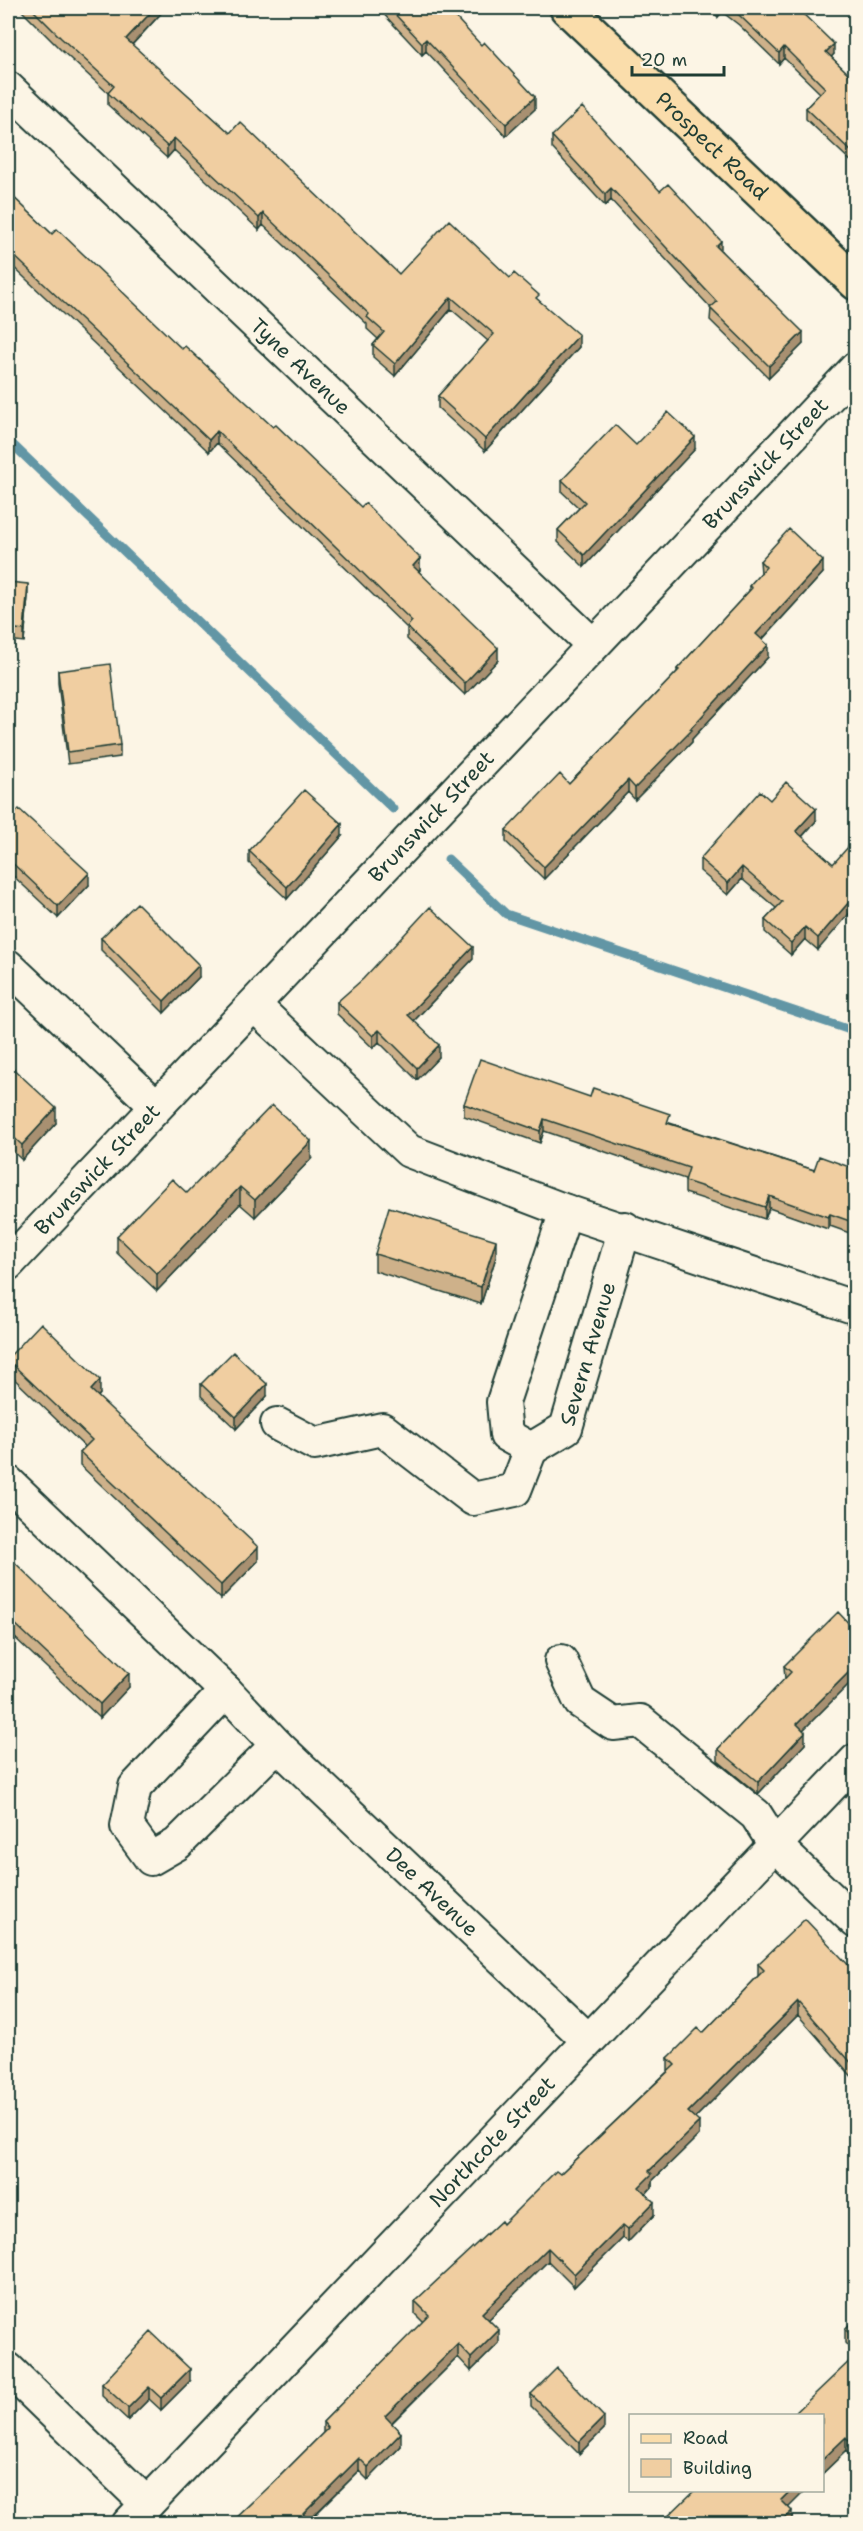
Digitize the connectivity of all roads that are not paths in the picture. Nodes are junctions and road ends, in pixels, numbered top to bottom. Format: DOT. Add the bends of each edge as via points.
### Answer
graph roads {
  1 [pos="567,8"];
  2 [pos="8,87"];
  3 [pos="855,283"];
  4 [pos="855,368"];
  5 [pos="593,645"];
  6 [pos="8,966"];
  7 [pos="254,1005"];
  8 [pos="156,1106"];
  9 [pos="566,1210"];
  10 [pos="625,1228"];
  11 [pos="8,1264"];
  12 [pos="855,1308"];
  13 [pos="277,1424"];
  14 [pos="531,1449"];
  15 [pos="8,1482"];
  16 [pos="561,1661"];
  17 [pos="226,1691"];
  18 [pos="277,1745"];
  19 [pos="855,1760"];
  20 [pos="775,1845"];
  21 [pos="855,1922"];
  22 [pos="587,2039"];
  23 [pos="8,2369"];
  24 [pos="137,2514"];
  1 -- 3 [label="main road, Prospect Road"];
  2 -- 5 [label="street, Tyne Avenue"];
  4 -- 5 [label="street, Brunswick Street"];
  5 -- 7 [label="street, Brunswick Street"];
  6 -- 8 [label="street"];
  7 -- 8 [label="street, Brunswick Street"];
  7 -- 9 [label="street" via="409,1151"];
  8 -- 11 [label="street, Brunswick Street"];
  9 -- 10 [label="street"];
  9 -- 14 [label="street" via="503,1402 506,1435"];
  10 -- 12 [label="street"];
  10 -- 14 [label="street, Severn Avenue" via="566,1428"];
  13 -- 14 [label="street" via="315,1444 382,1429 473,1499 514,1490"];
  15 -- 17 [label="street, Dee Avenue"];
  16 -- 20 [label="street" via="580,1702 613,1724 640,1721 756,1815"];
  17 -- 18 [label="street, Dee Avenue"];
  17 -- 18 [label="street" via="135,1787 128,1826 150,1858 177,1844"];
  18 -- 22 [label="street, Dee Avenue"];
  19 -- 20 [label="street, Northcote Street"];
  20 -- 21 [label="street"];
  20 -- 22 [label="street, Northcote Street"];
  22 -- 24 [label="street, Northcote Street"];
  23 -- 24 [label="street"];
}
